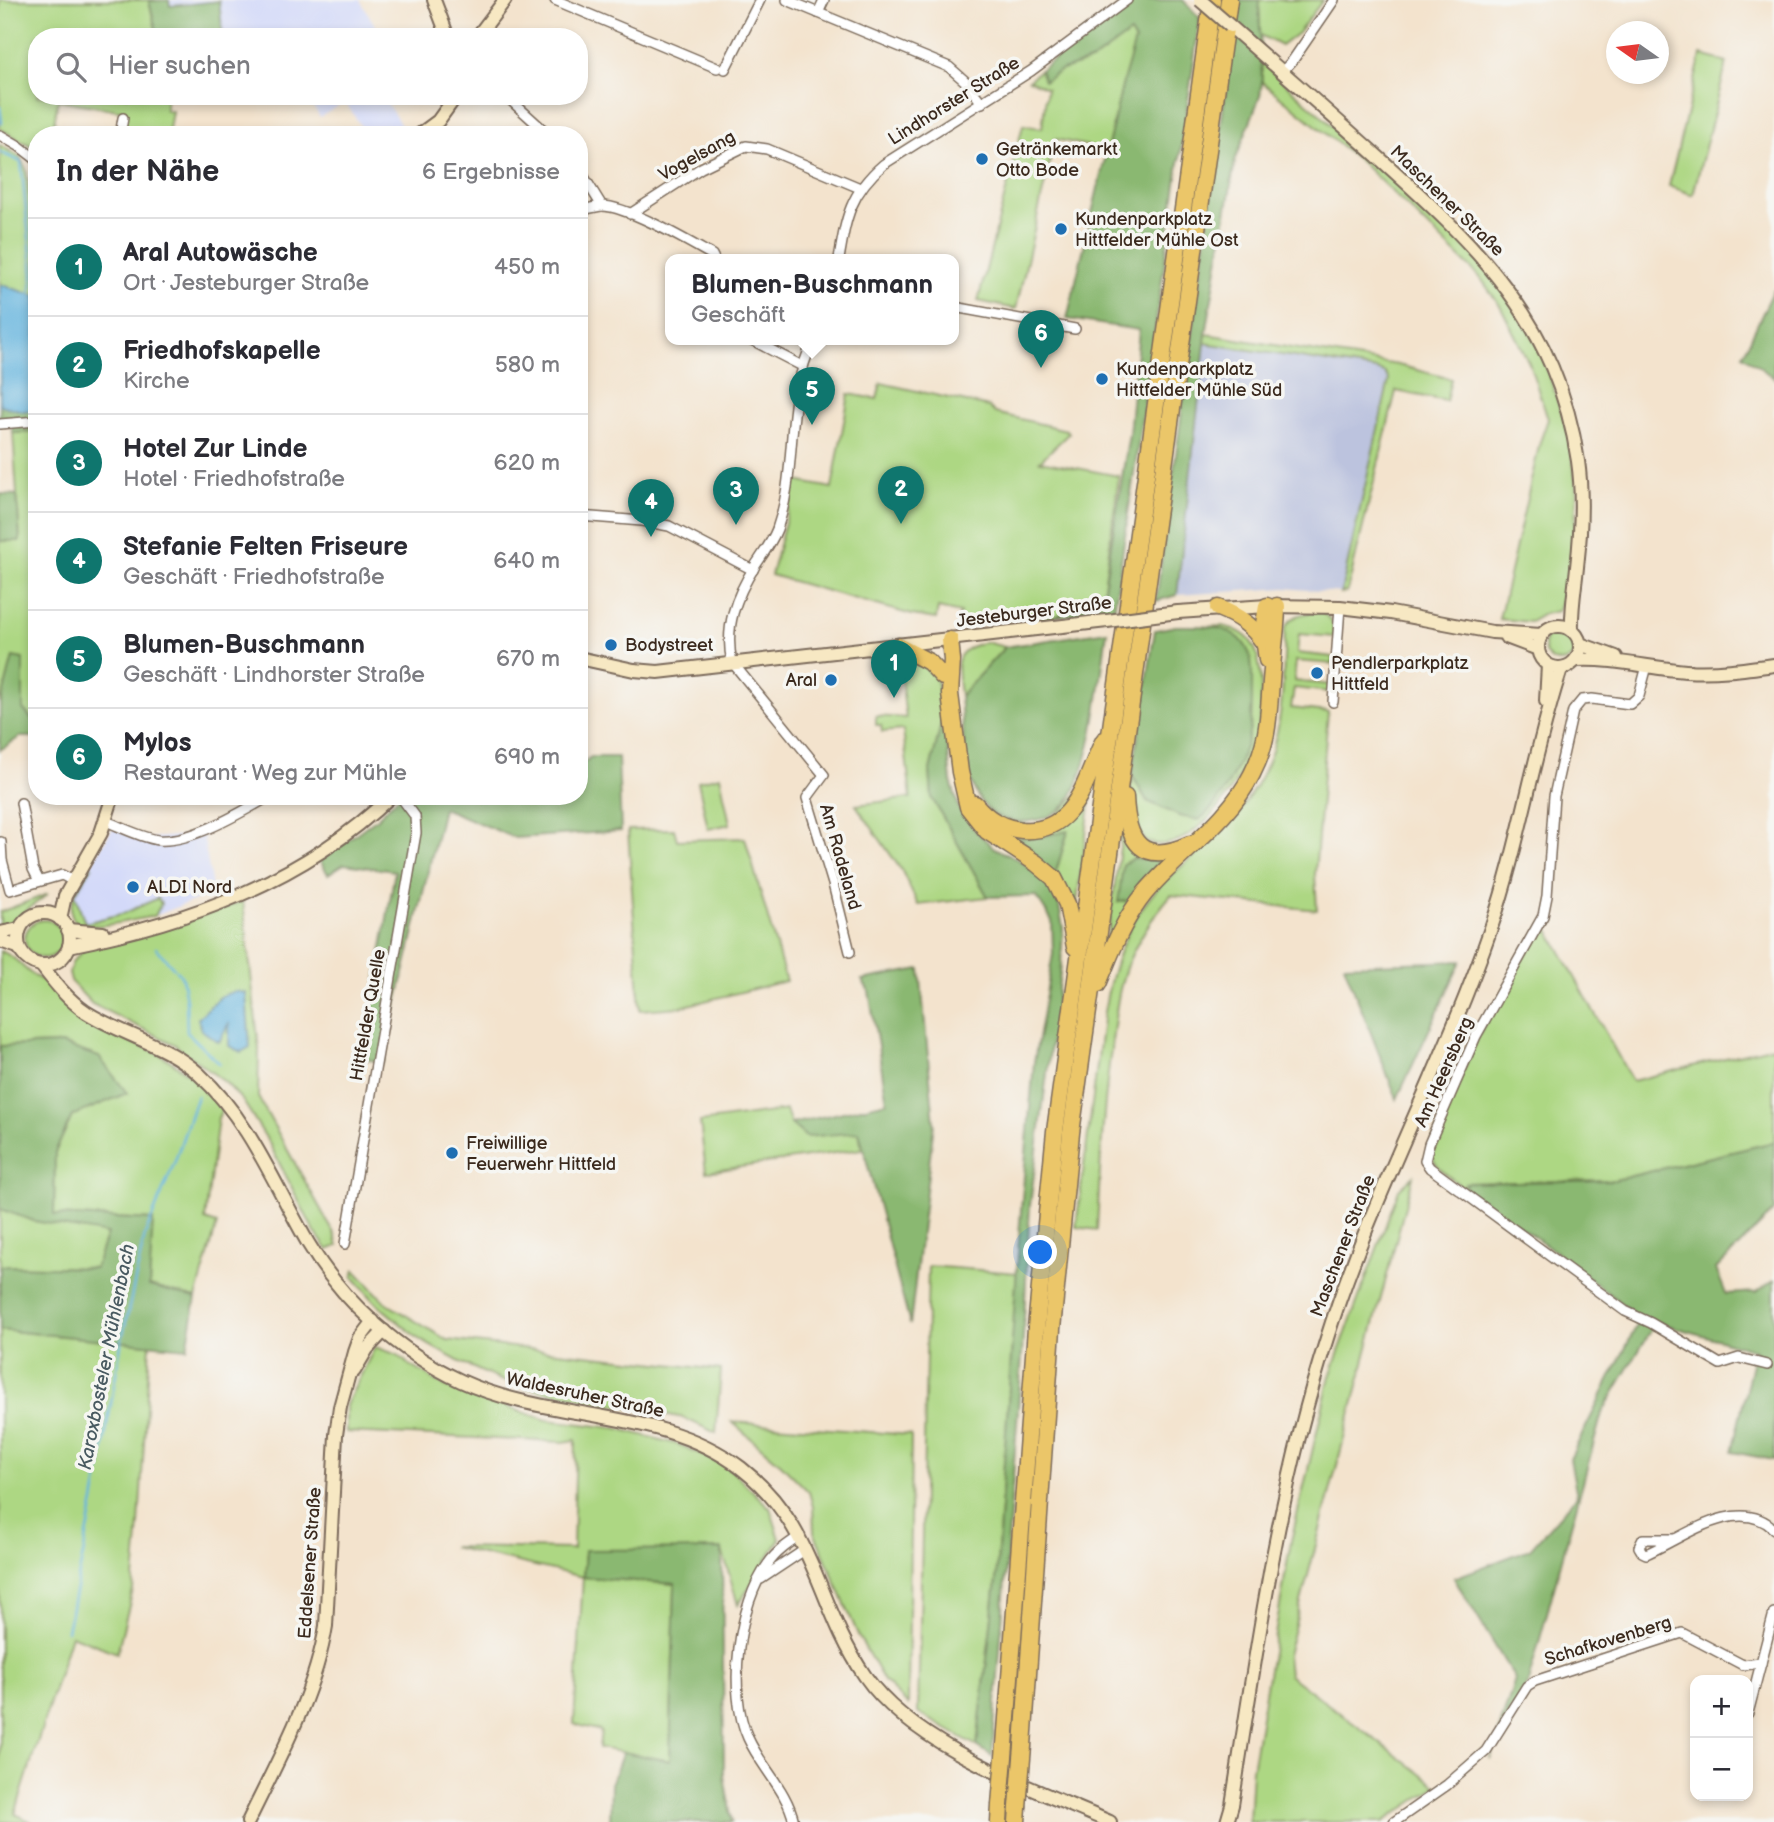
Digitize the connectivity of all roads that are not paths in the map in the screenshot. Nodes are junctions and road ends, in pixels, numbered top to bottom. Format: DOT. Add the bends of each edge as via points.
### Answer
graph roads {
  1 [pos="434,0"];
  2 [pos="505,0"];
  3 [pos="555,0"];
  4 [pos="760,0"];
  5 [pos="787,0"];
  6 [pos="824,0"];
  7 [pos="1127,0"];
  8 [pos="1200,0"];
  9 [pos="1212,0"];
  10 [pos="1229,0"];
  11 [pos="1334,0"];
  12 [pos="818,13"];
  13 [pos="445,28"];
  14 [pos="484,28"];
  15 [pos="1282,72"];
  16 [pos="982,103"];
  17 [pos="450,105"];
  18 [pos="516,105"];
  19 [pos="123,118"];
  20 [pos="122,126"];
  21 [pos="431,126"];
  22 [pos="539,126"];
  23 [pos="0,135"];
  24 [pos="28,153"];
  25 [pos="588,183"];
  26 [pos="860,188"];
  27 [pos="602,206"];
  28 [pos="588,209"];
  29 [pos="630,214"];
  30 [pos="710,254"];
  31 [pos="840,254"];
  32 [pos="959,308"];
  33 [pos="1074,329"];
  34 [pos="762,345"];
  35 [pos="811,345"];
  36 [pos="802,366"];
  37 [pos="28,422"];
  38 [pos="0,424"];
  39 [pos="588,518"];
  40 [pos="1577,569"];
  41 [pos="753,570"];
  42 [pos="1272,606"];
  43 [pos="1340,607"];
  44 [pos="1218,608"];
  45 [pos="1556,626"];
  46 [pos="1572,630"];
  47 [pos="1492,632"];
  48 [pos="1542,635"];
  49 [pos="948,640"];
  50 [pos="1264,643"];
  51 [pos="1580,644"];
  52 [pos="898,646"];
  53 [pos="1538,649"];
  54 [pos="588,660"];
  55 [pos="1577,660"];
  56 [pos="732,662"];
  57 [pos="1629,662"];
  58 [pos="1774,664"];
  59 [pos="1548,665"];
  60 [pos="1647,666"];
  61 [pos="1561,669"];
  62 [pos="1271,673"];
  63 [pos="943,677"];
  64 [pos="950,694"];
  65 [pos="1333,702"];
  66 [pos="1545,716"];
  67 [pos="1111,727"];
  68 [pos="1123,762"];
  69 [pos="963,784"];
  70 [pos="21,803"];
  71 [pos="110,805"];
  72 [pos="254,805"];
  73 [pos="380,805"];
  74 [pos="407,805"];
  75 [pos="106,821"];
  76 [pos="1199,840"];
  77 [pos="1,842"];
  78 [pos="73,880"];
  79 [pos="39,881"];
  80 [pos="43,913"];
  81 [pos="60,919"];
  82 [pos="19,929"];
  83 [pos="68,930"];
  84 [pos="0,933"];
  85 [pos="128,933"];
  86 [pos="0,942"];
  87 [pos="69,946"];
  88 [pos="18,947"];
  89 [pos="850,953"];
  90 [pos="59,960"];
  91 [pos="41,965"];
  92 [pos="1077,971"];
  93 [pos="1088,1009"];
  94 [pos="88,1013"];
  95 [pos="345,1244"];
  96 [pos="373,1321"];
  97 [pos="384,1331"];
  98 [pos="1767,1365"];
  99 [pos="349,1377"];
  100 [pos="1774,1529"];
  101 [pos="800,1536"];
  102 [pos="1674,1539"];
  103 [pos="806,1549"];
  104 [pos="759,1580"];
  105 [pos="1774,1613"];
  106 [pos="1761,1663"];
  107 [pos="1753,1694"];
  108 [pos="1018,1815"];
  109 [pos="248,1822"];
  110 [pos="794,1822"];
  111 [pos="999,1822"];
  112 [pos="1111,1822"];
  113 [pos="1229,1822"];
  114 [pos="1394,1822"];
  1 -- 13 [label="street"];
  2 -- 14 [label="street"];
  3 -- 4 [label="street" via="721,69"];
  5 -- 12 [label="street"];
  6 -- 12 [label="street"];
  7 -- 16 [label="street, Lindhorster Straße"];
  8 -- 15 [label="street, Maschener Straße, bridge"];
  9 -- 67 [label="highway"];
  10 -- 68 [label="highway"];
  11 -- 15 [label="street"];
  12 -- 16 [label="street" via="949,67"];
  15 -- 40 [label="street, Maschener Straße" via="1447,220 1494,270 1528,319 1556,377 1573,436 1581,493"];
  16 -- 26 [label="street, Lindhorster Straße" via="884,164"];
  17 -- 21 [label="street"];
  18 -- 22 [label="street"];
  19 -- 20 [label="street"];
  23 -- 24 [label="street"];
  25 -- 27 [label="street"];
  26 -- 29 [label="street, Vogelsang" via="754,145 701,168"];
  26 -- 31 [label="street, Lindhorster Straße" via="846,216"];
  27 -- 28 [label="street"];
  27 -- 29 [label="street"];
  29 -- 30 [label="street"];
  32 -- 33 [label="street"];
  34 -- 36 [label="street"];
  35 -- 36 [label="street"];
  36 -- 41 [label="street" via="782,512"];
  37 -- 38 [label="street"];
  39 -- 41 [label="street" via="669,526"];
  40 -- 45 [label="street, Maschener Straße"];
  40 -- 46 [label="street, Maschener Straße"];
  41 -- 56 [label="street" via="735,603 727,644"];
  42 -- 43 [label="street, Jesteburger Straße"];
  42 -- 44 [label="street, Jesteburger Straße"];
  42 -- 50 [label="highway" via="1263,623"];
  42 -- 62 [label="highway"];
  43 -- 47 [label="street, Jesteburger Straße"];
  43 -- 65 [label="street"];
  44 -- 49 [label="street, Jesteburger Straße, bridge"];
  44 -- 50 [label="highway" via="1250,626"];
  45 -- 46 [label="street"];
  45 -- 48 [label="street"];
  46 -- 51 [label="street"];
  47 -- 48 [label="street, Jesteburger Straße"];
  47 -- 53 [label="street, Jesteburger Straße"];
  48 -- 53 [label="street"];
  49 -- 52 [label="street, Jesteburger Straße"];
  49 -- 63 [label="highway" via="941,657"];
  49 -- 64 [label="highway" via="953,660"];
  50 -- 62 [label="highway"];
  51 -- 55 [label="street"];
  51 -- 57 [label="street"];
  52 -- 56 [label="street, Jesteburger Straße"];
  52 -- 63 [label="highway" via="929,662"];
  53 -- 59 [label="street"];
  54 -- 56 [label="street, Jesteburger Straße" via="658,671"];
  55 -- 57 [label="street"];
  55 -- 61 [label="street"];
  56 -- 89 [label="street, Am Radeland" via="824,775 807,798"];
  57 -- 60 [label="street"];
  58 -- 60 [label="street" via="1710,672"];
  59 -- 61 [label="street"];
  59 -- 66 [label="street, Maschener Straße"];
  60 -- 98 [label="street, Am Heersberg" via="1639,696 1630,704 1582,700 1573,711 1554,796 1542,916 1476,1036 1425,1161 1625,1311 1720,1364 1738,1359"];
  61 -- 66 [label="street, Maschener Straße"];
  62 -- 76 [label="highway" via="1270,716 1259,758 1236,800"];
  63 -- 64 [label="highway"];
  64 -- 69 [label="highway"];
  66 -- 113 [label="street, Maschener Straße" via="1514,851 1490,929 1341,1296 1307,1403 1276,1539"];
  67 -- 69 [label="highway" via="1074,805 1044,828 1020,830 996,823 981,811"];
  67 -- 92 [label="highway"];
  68 -- 76 [label="highway" via="1127,824 1134,841 1147,851 1164,853"];
  68 -- 93 [label="highway"];
  69 -- 92 [label="highway" via="968,807 987,831 1037,863 1060,887 1070,914"];
  70 -- 79 [label="street"];
  71 -- 75 [label="street"];
  72 -- 75 [label="street" via="224,822 163,840"];
  73 -- 85 [label="street" via="331,847 276,879 204,910"];
  74 -- 95 [label="street, Hittfelder Quelle" via="415,816 416,833"];
  75 -- 78 [label="street"];
  76 -- 93 [label="highway" via="1129,916"];
  77 -- 79 [label="street" via="10,890"];
  78 -- 79 [label="street" via="62,875"];
  78 -- 80 [label="street"];
  78 -- 81 [label="street"];
  80 -- 81 [label="street"];
  80 -- 82 [label="street" via="29,918"];
  81 -- 83 [label="street"];
  82 -- 84 [label="street"];
  82 -- 88 [label="street"];
  83 -- 85 [label="street"];
  83 -- 87 [label="street"];
  85 -- 87 [label="street"];
  86 -- 88 [label="street"];
  87 -- 90 [label="street"];
  88 -- 91 [label="street" via="27,959"];
  90 -- 91 [label="street"];
  90 -- 94 [label="street, Waldesruher Straße" via="61,980"];
  91 -- 94 [label="street, Waldesruher Straße" via="66,996"];
  92 -- 111 [label="highway, bridge" via="1043,1235"];
  93 -- 108 [label="highway, bridge" via="1059,1240"];
  94 -- 96 [label="street, Waldesruher Straße" via="177,1058 216,1092 250,1135 323,1265"];
  96 -- 97 [label="street, Waldesruher Straße"];
  96 -- 99 [label="street, Eddelsener Straße" via="360,1338"];
  97 -- 99 [label="street, Eddelsener Straße"];
  97 -- 101 [label="street, Waldesruher Straße" via="437,1368 489,1392 532,1405 663,1428 703,1444 763,1488"];
  99 -- 109 [label="street, Eddelsener Straße" via="336,1435 323,1647 299,1712"];
  100 -- 102 [label="street" via="1761,1519 1746,1516 1719,1519"];
  101 -- 103 [label="street, Waldesruher Straße"];
  101 -- 104 [label="street" via="769,1562"];
  103 -- 104 [label="street"];
  103 -- 112 [label="street, Waldesruher Straße" via="852,1653 877,1692 901,1716 963,1755"];
  104 -- 110 [label="street" via="745,1613 739,1709 753,1750 781,1791"];
  105 -- 106 [label="street"];
  106 -- 107 [label="street"];
  106 -- 114 [label="street, Schafkovenberg" via="1743,1665 1682,1633 1540,1679 1527,1686 1486,1751 1447,1786"];
}
